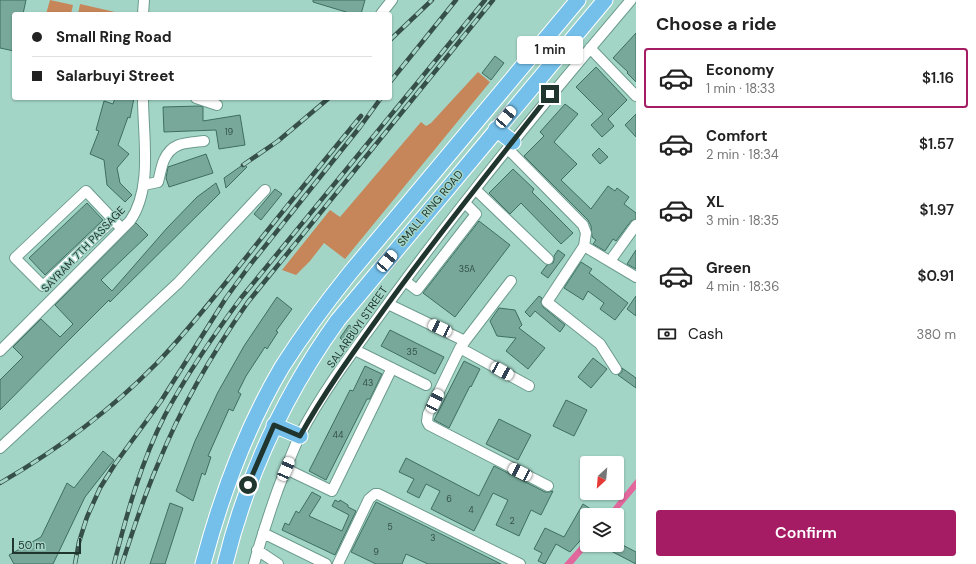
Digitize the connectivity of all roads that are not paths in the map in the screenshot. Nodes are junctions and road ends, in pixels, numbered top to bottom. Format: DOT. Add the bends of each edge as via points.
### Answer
graph roads {
  1 [pos="144,0"];
  2 [pos="578,0"];
  3 [pos="605,0"];
  4 [pos="631,0"];
  5 [pos="389,1"];
  6 [pos="143,12"];
  7 [pos="382,12"];
  8 [pos="590,48"];
  9 [pos="636,96"];
  10 [pos="143,100"];
  11 [pos="202,100"];
  12 [pos="217,105"];
  13 [pos="496,129"];
  14 [pos="204,141"];
  15 [pos="510,146"];
  16 [pos="144,185"];
  17 [pos="265,190"];
  18 [pos="476,190"];
  19 [pos="465,203"];
  20 [pos="113,220"];
  21 [pos="636,225"];
  22 [pos="122,229"];
  23 [pos="584,246"];
  24 [pos="548,259"];
  25 [pos="610,261"];
  26 [pos="636,277"];
  27 [pos="405,281"];
  28 [pos="511,281"];
  29 [pos="388,304"];
  30 [pos="463,344"];
  31 [pos="355,350"];
  32 [pos="0,351"];
  33 [pos="392,368"];
  34 [pos="616,370"];
  35 [pos="426,385"];
  36 [pos="529,386"];
  37 [pos="274,425"];
  38 [pos="300,436"];
  39 [pos="0,448"];
  40 [pos="286,469"];
  41 [pos="548,486"];
  42 [pos="263,533"];
  43 [pos="257,550"];
  44 [pos="203,564"];
  45 [pos="225,564"];
  46 [pos="254,564"];
  47 [pos="278,564"];
  48 [pos="326,564"];
  49 [pos="338,564"];
  50 [pos="520,564"];
  1 -- 6 [label="street"];
  2 -- 44 [label="highway, SMALL RING ROAD" via="350,273 299,341 256,414 220,504"];
  3 -- 13 [label="highway, SMALL RING ROAD"];
  4 -- 8 [label="street, SALARBUYI STREET"];
  5 -- 7 [label="street"];
  8 -- 9 [label="street"];
  8 -- 15 [label="street, SALARBUYI STREET"];
  10 -- 16 [label="street, SAYRAM 7TH PASSAGE"];
  11 -- 12 [label="street"];
  13 -- 15 [label="highway"];
  13 -- 37 [label="highway, SMALL RING ROAD" via="338,320 317,349"];
  14 -- 16 [label="street" via="180,144 170,149 163,161 158,182"];
  15 -- 18 [label="street, SALARBUYI STREET"];
  15 -- 23 [label="street" via="583,226 586,233"];
  16 -- 22 [label="street, SAYRAM 7TH PASSAGE" via="138,208"];
  17 -- 39 [label="street" via="178,283"];
  18 -- 19 [label="street, SALARBUYI STREET"];
  18 -- 24 [label="street"];
  19 -- 27 [label="street, SALARBUYI STREET"];
  19 -- 27 [label="street" via="476,214 417,290"];
  20 -- 20 [label="street" via="86,191 16,258 43,286"];
  20 -- 22 [label="street"];
  21 -- 25 [label="street"];
  22 -- 32 [label="street, SAYRAM 7TH PASSAGE"];
  23 -- 25 [label="street"];
  23 -- 34 [label="street" via="546,302 600,344"];
  25 -- 26 [label="street"];
  27 -- 29 [label="street, SALARBUYI STREET"];
  28 -- 30 [label="street"];
  29 -- 30 [label="street"];
  29 -- 31 [label="street, SALARBUYI STREET"];
  30 -- 36 [label="street"];
  30 -- 41 [label="street" via="426,421 436,430"];
  31 -- 33 [label="street"];
  31 -- 38 [label="street, SALARBUYI STREET" via="319,402"];
  33 -- 35 [label="street"];
  33 -- 40 [label="street" via="332,491"];
  37 -- 38 [label="highway"];
  37 -- 45 [label="highway, SMALL RING ROAD" via="248,485"];
  38 -- 40 [label="street, SALARBUYI STREET"];
  40 -- 42 [label="street, SALARBUYI STREET"];
  42 -- 43 [label="street, SALARBUYI STREET"];
  42 -- 48 [label="street"];
  43 -- 46 [label="street, SALARBUYI STREET"];
  43 -- 47 [label="street"];
  49 -- 50 [label="street" via="369,498 375,494"];
}
